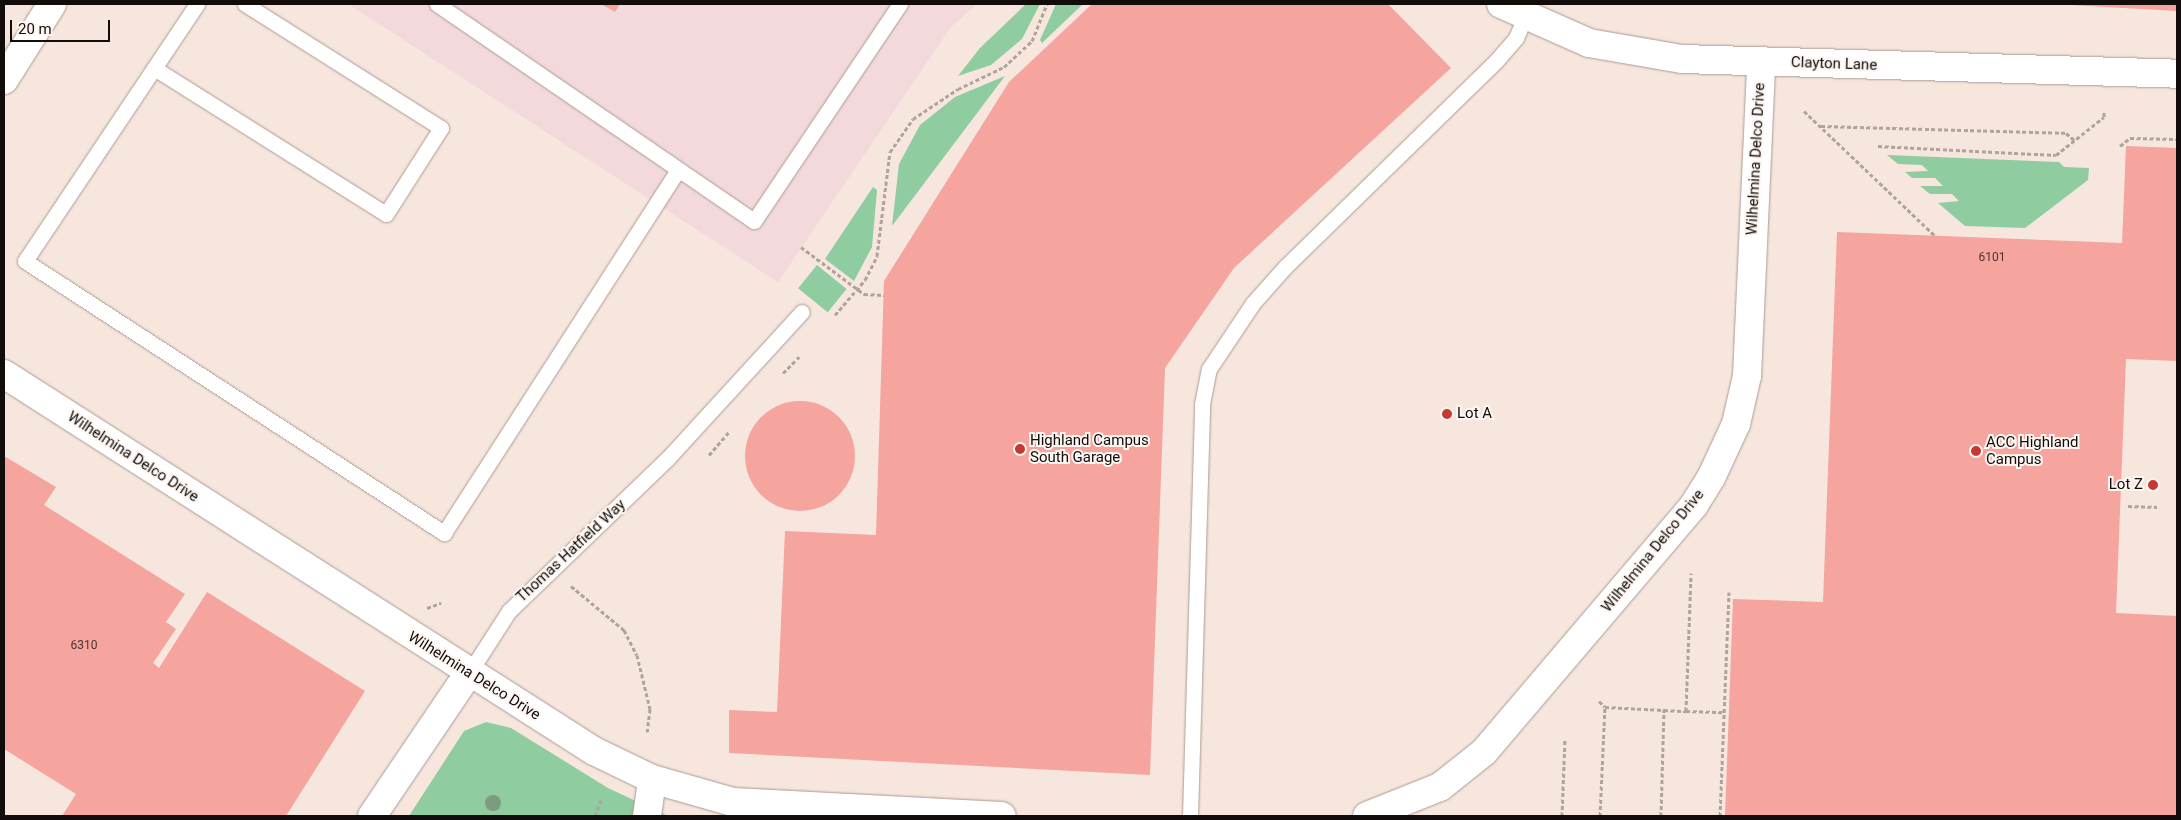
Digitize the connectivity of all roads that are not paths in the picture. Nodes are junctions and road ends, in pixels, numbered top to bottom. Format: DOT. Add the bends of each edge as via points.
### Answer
graph roads {
  1 [pos="52,4"];
  2 [pos="197,4"];
  3 [pos="245,4"];
  4 [pos="437,4"];
  5 [pos="900,4"];
  6 [pos="1501,4"];
  7 [pos="1526,15"];
  8 [pos="1760,62"];
  9 [pos="154,68"];
  10 [pos="2177,74"];
  11 [pos="5,75"];
  12 [pos="678,170"];
  13 [pos="802,312"];
  14 [pos="4,374"];
  15 [pos="469,673"];
  16 [pos="652,779"];
  17 [pos="372,816"];
  18 [pos="647,816"];
  19 [pos="1002,816"];
  20 [pos="1190,816"];
  21 [pos="1367,816"];
  1 -- 11 [label="street"];
  2 -- 9 [label="lane"];
  3 -- 9 [label="lane" via="441,128 386,214"];
  4 -- 12 [label="lane"];
  5 -- 12 [label="lane" via="754,221"];
  6 -- 7 [label="street, Clayton Lane"];
  7 -- 8 [label="street, Clayton Lane" via="1589,43 1682,59"];
  7 -- 20 [label="lane" via="1516,38 1496,61 1260,296 1209,369 1202,404"];
  8 -- 10 [label="street, Clayton Lane"];
  8 -- 21 [label="street, Wilhelmina Delco Drive" via="1747,376 1736,424 1711,478 1694,504 1484,752 1440,787"];
  9 -- 12 [label="lane" via="25,261 444,533"];
  13 -- 15 [label="lane, Thomas Hatfield Way" via="668,458 509,611"];
  14 -- 15 [label="street, Wilhelmina Delco Drive"];
  15 -- 16 [label="street, Wilhelmina Delco Drive" via="594,752"];
  15 -- 17 [label="street, Thomas Hatfield Way"];
  16 -- 18 [label="street"];
  16 -- 19 [label="street, Wilhelmina Delco Drive" via="733,802"];
}
